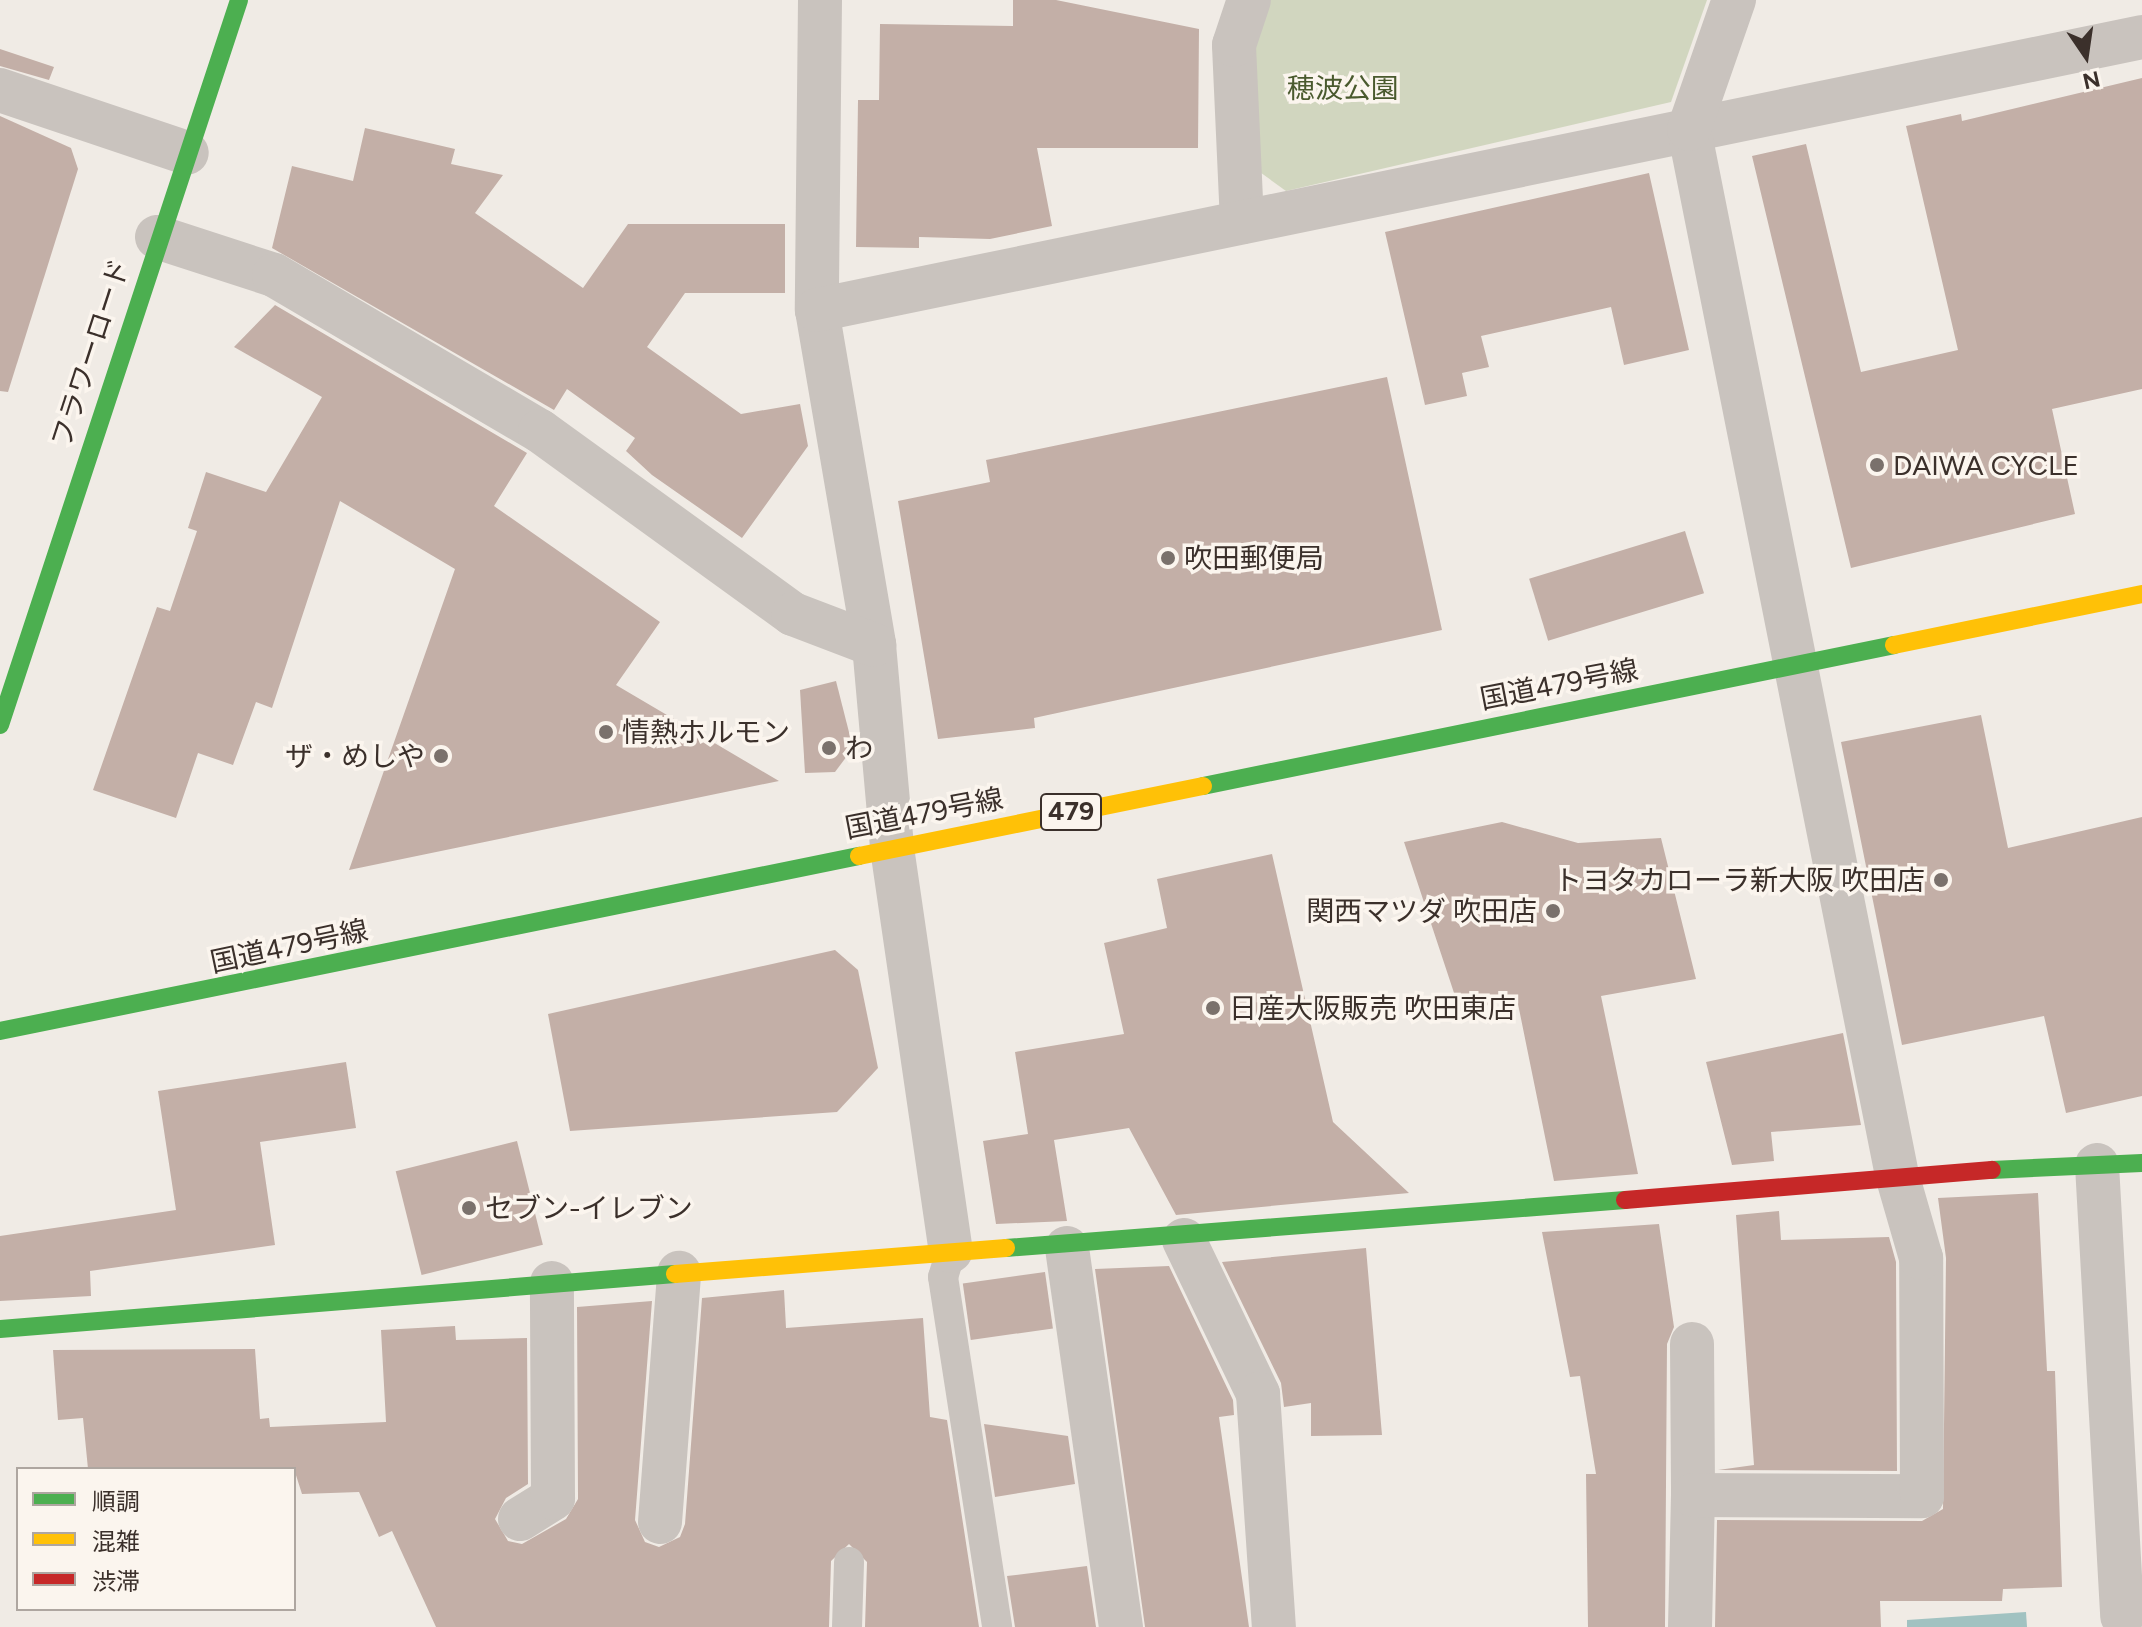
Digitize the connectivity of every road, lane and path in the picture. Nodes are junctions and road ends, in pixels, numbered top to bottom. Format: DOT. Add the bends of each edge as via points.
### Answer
graph roads {
  1 [pos="239,0"];
  2 [pos="820,0"];
  3 [pos="1249,0"];
  4 [pos="1734,0"];
  5 [pos="2142,37"];
  6 [pos="0,90"];
  7 [pos="1689,129"];
  8 [pos="187,153"];
  9 [pos="1242,222"];
  10 [pos="157,237"];
  11 [pos="817,310"];
  12 [pos="2142,594"];
  13 [pos="874,645"];
  14 [pos="1796,664"];
  15 [pos="0,725"];
  16 [pos="892,848"];
  17 [pos="0,1031"];
  18 [pos="2142,1163"];
  19 [pos="2097,1165"];
  20 [pos="1897,1175"];
  21 [pos="1184,1240"];
  22 [pos="1067,1248"];
  23 [pos="951,1251"];
  24 [pos="679,1273"];
  25 [pos="552,1283"];
  26 [pos="0,1329"];
  27 [pos="1692,1344"];
  28 [pos="1693,1495"];
  29 [pos="520,1519"];
  30 [pos="660,1522"];
  31 [pos="849,1562"];
  32 [pos="2122,1616"];
  33 [pos="847,1627"];
  34 [pos="997,1627"];
  35 [pos="1121,1627"];
  36 [pos="1274,1627"];
  37 [pos="1690,1627"];
  1 -- 8 [label="main road, フラワーロード"];
  2 -- 11 [label="street"];
  3 -- 9 [label="street" via="1234,45"];
  4 -- 7 [label="street"];
  5 -- 7 [label="street"];
  6 -- 8 [label="street"];
  7 -- 9 [label="street"];
  7 -- 14 [label="street"];
  8 -- 10 [label="main road, フラワーロード"];
  9 -- 11 [label="street"];
  10 -- 13 [label="street" via="274,275 540,431 793,614"];
  10 -- 15 [label="main road, フラワーロード"];
  11 -- 13 [label="street"];
  12 -- 14 [label="main road, 国道479号線 / 479"];
  13 -- 16 [label="street"];
  14 -- 16 [label="main road, 国道479号線 / 479"];
  14 -- 20 [label="street"];
  16 -- 17 [label="main road, 国道479号線 / 479"];
  16 -- 23 [label="street"];
  18 -- 19 [label="main road"];
  19 -- 20 [label="main road"];
  19 -- 32 [label="street"];
  20 -- 21 [label="main road"];
  20 -- 28 [label="street" via="1921,1258 1922,1496"];
  21 -- 22 [label="main road"];
  21 -- 36 [label="street" via="1258,1394"];
  22 -- 23 [label="main road"];
  22 -- 35 [label="street"];
  23 -- 24 [label="main road"];
  23 -- 34 [label="lane" via="943,1277"];
  24 -- 25 [label="main road"];
  24 -- 30 [label="street"];
  25 -- 26 [label="main road"];
  25 -- 29 [label="street" via="553,1498"];
  27 -- 28 [label="street"];
  28 -- 37 [label="street"];
  31 -- 33 [label="lane"];
}
